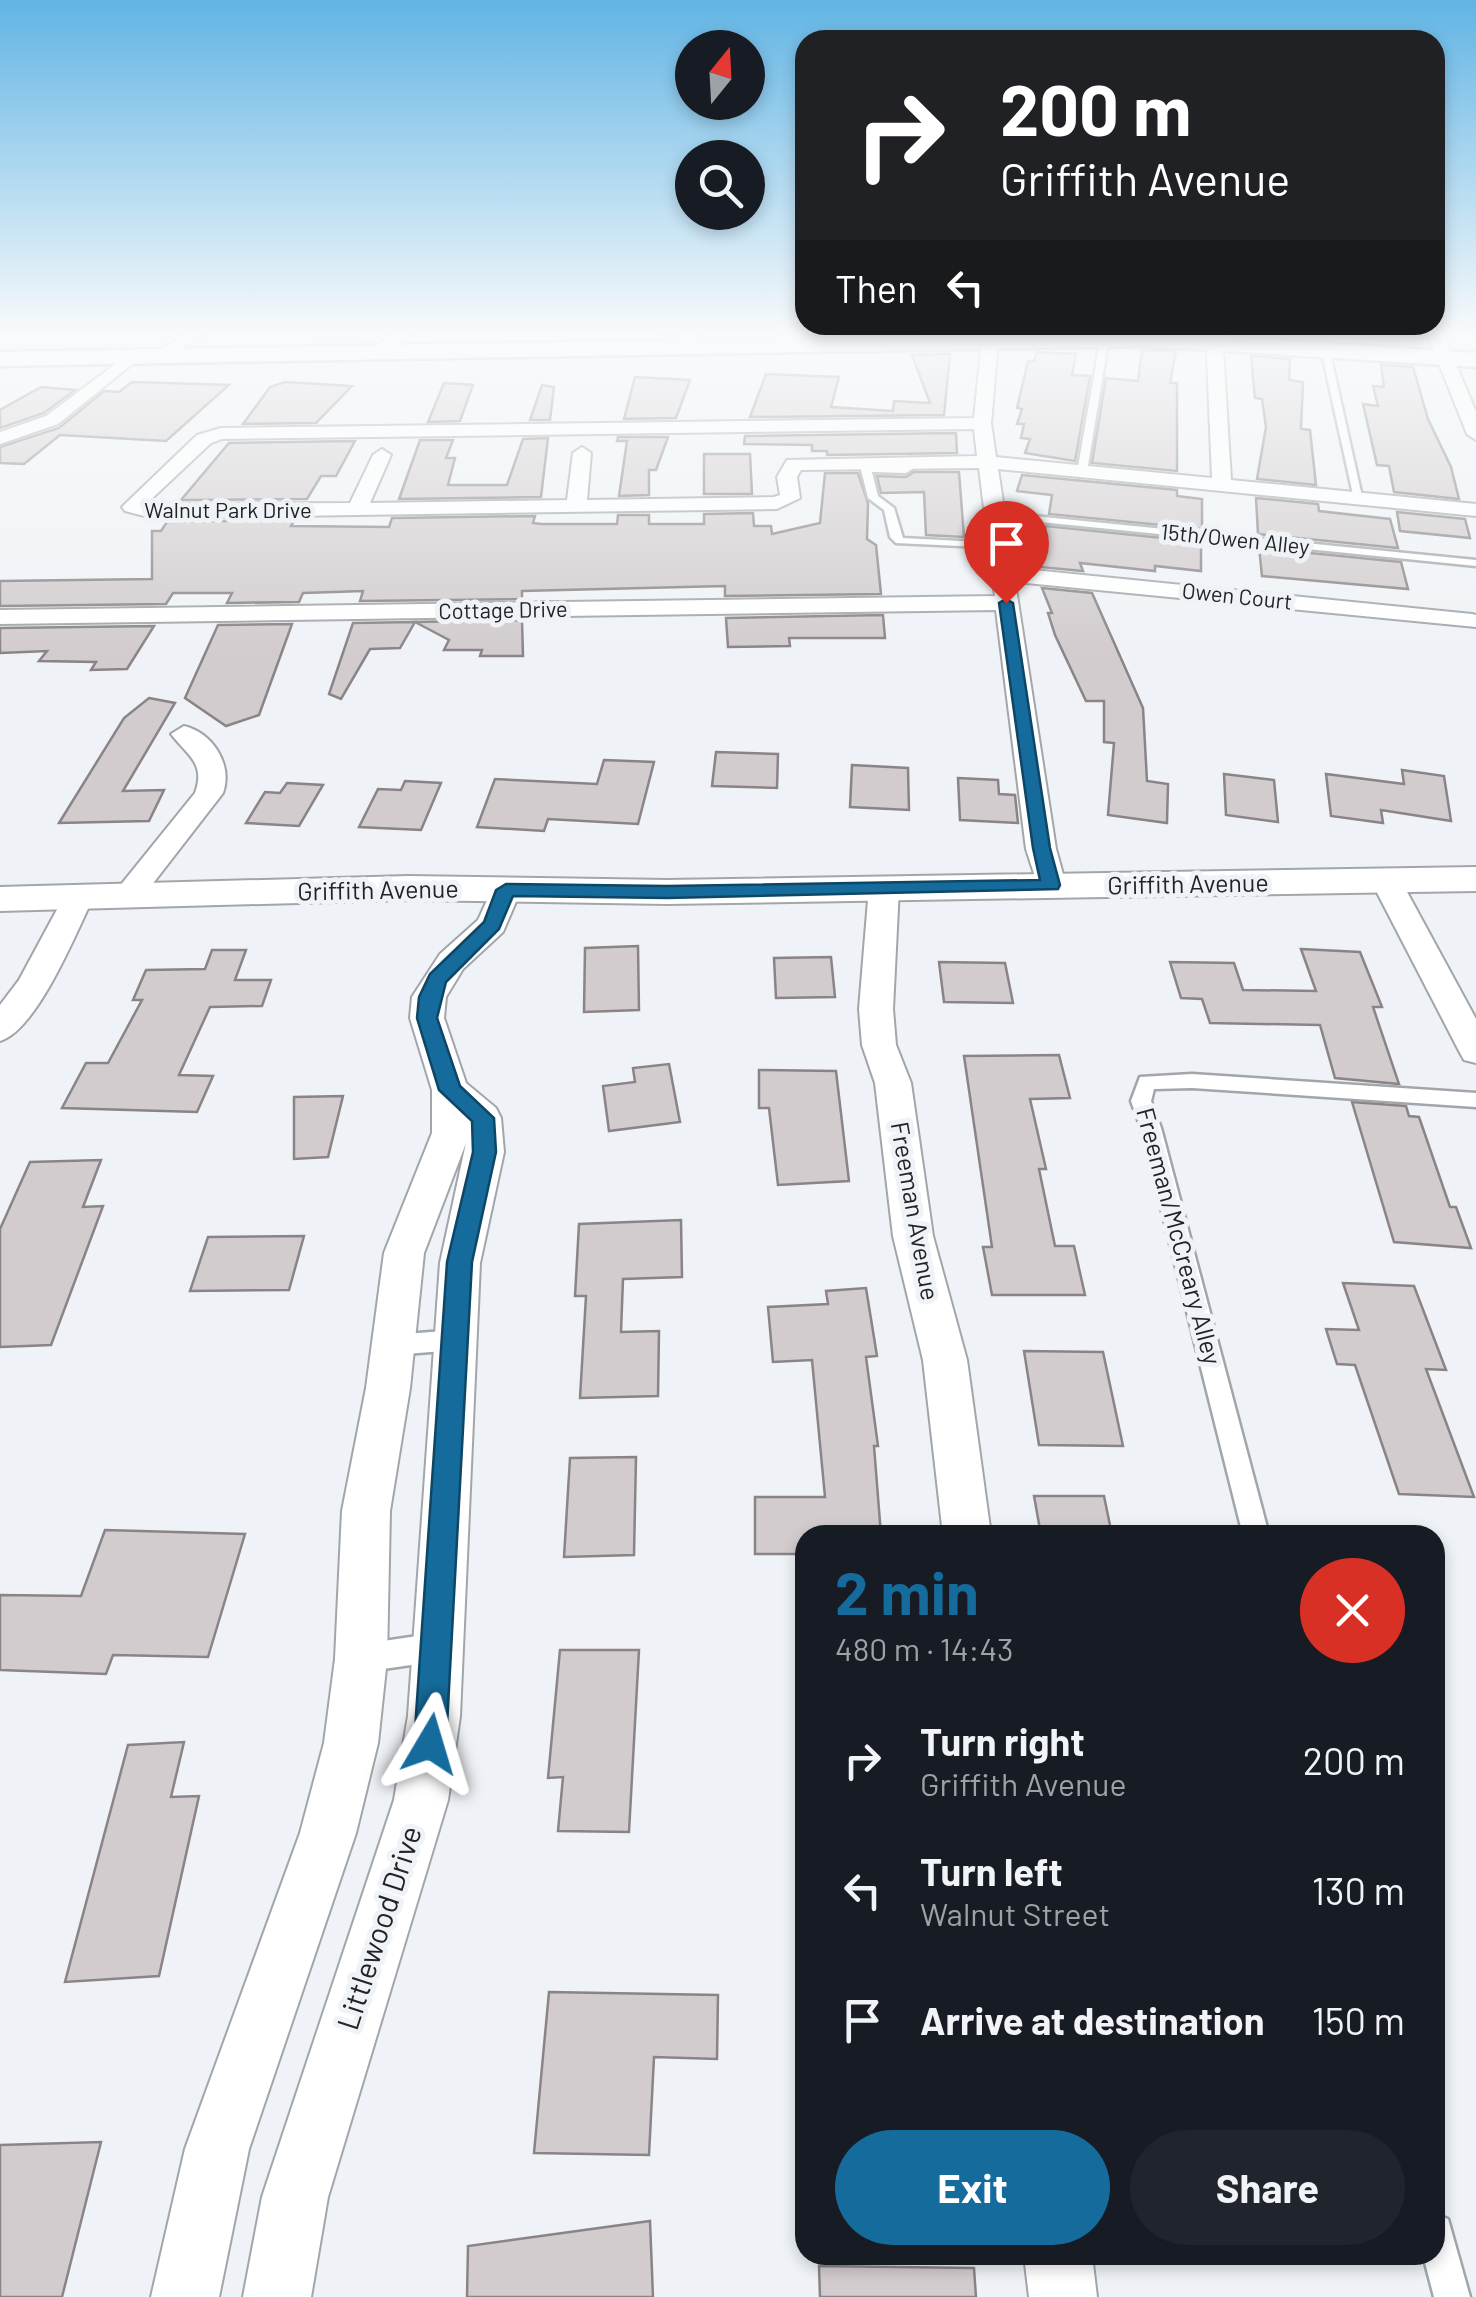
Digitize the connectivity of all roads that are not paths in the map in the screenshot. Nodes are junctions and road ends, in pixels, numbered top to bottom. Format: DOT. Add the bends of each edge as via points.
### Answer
graph roads {
  1 [pos="207,438"];
  2 [pos="984,438"];
  3 [pos="1088,438"];
  4 [pos="1219,438"];
  5 [pos="1345,438"];
  6 [pos="582,453"];
  7 [pos="382,455"];
  8 [pos="987,462"];
  9 [pos="865,465"];
  10 [pos="1082,472"];
  11 [pos="1222,486"];
  12 [pos="1359,499"];
  13 [pos="576,508"];
  14 [pos="357,510"];
  15 [pos="1476,510"];
  16 [pos="994,515"];
  17 [pos="998,546"];
  18 [pos="1476,563"];
  19 [pos="1002,574"];
  20 [pos="1006,603"];
  21 [pos="0,616"];
  22 [pos="1472,621"];
  23 [pos="184,734"];
  24 [pos="1386,879"];
  25 [pos="1476,879"];
  26 [pos="1051,885"];
  27 [pos="884,888"];
  28 [pos="506,890"];
  29 [pos="126,897"];
  30 [pos="78,898"];
  31 [pos="0,899"];
  32 [pos="0,1030"];
  33 [pos="1476,1052"];
  34 [pos="450,1090"];
  35 [pos="1476,1100"];
  36 [pos="456,1340"];
  37 [pos="393,1345"];
  38 [pos="966,1525"];
  39 [pos="1253,1525"];
  40 [pos="438,1648"];
  41 [pos="361,1659"];
  42 [pos="1059,2265"];
  43 [pos="1444,2265"];
  44 [pos="185,2297"];
  45 [pos="278,2297"];
  46 [pos="1063,2297"];
  47 [pos="1452,2297"];
  1 -- 14 [label="street, Walnut Park Drive" via="132,508"];
  2 -- 8 [label="street"];
  3 -- 10 [label="lane"];
  4 -- 11 [label="street"];
  5 -- 12 [label="lane"];
  6 -- 13 [label="street"];
  7 -- 14 [label="street"];
  8 -- 9 [label="street, Walnut Park Drive"];
  8 -- 10 [label="street, Walnut Park Drive"];
  8 -- 16 [label="street"];
  9 -- 13 [label="street, Walnut Park Drive" via="794,464 787,477 790,498 777,504"];
  9 -- 17 [label="lane" via="873,498 890,508 900,541"];
  10 -- 11 [label="street, Walnut Park Drive"];
  11 -- 12 [label="street, Walnut Park Drive"];
  12 -- 15 [label="street, Walnut Park Drive"];
  13 -- 14 [label="street, Walnut Park Drive"];
  16 -- 17 [label="street"];
  16 -- 18 [label="lane, 15th/Owen Alley"];
  17 -- 19 [label="street"];
  19 -- 20 [label="street"];
  19 -- 22 [label="street, Owen Court"];
  20 -- 21 [label="street, Cottage Drive"];
  20 -- 26 [label="street"];
  23 -- 29 [label="street" via="210,758 212,783 201,807 140,872"];
  24 -- 25 [label="street, Griffith Avenue"];
  24 -- 26 [label="street, Griffith Avenue"];
  24 -- 33 [label="street"];
  26 -- 27 [label="street, Griffith Avenue"];
  27 -- 28 [label="street, Griffith Avenue"];
  27 -- 38 [label="street, Freeman Avenue" via="879,1044 893,1083 914,1236 945,1360"];
  28 -- 29 [label="street, Griffith Avenue"];
  28 -- 34 [label="street, Littlewood Drive" via="492,925 451,962 429,997 427,1018"];
  29 -- 30 [label="street, Griffith Avenue"];
  30 -- 31 [label="street, Griffith Avenue"];
  30 -- 32 [label="street" via="34,985"];
  34 -- 36 [label="street, Littlewood Drive" via="483,1118 485,1152 460,1262"];
  34 -- 37 [label="street, Littlewood Drive" via="450,1133 404,1253"];
  35 -- 39 [label="lane, Freeman/McCreary Alley" via="1147,1082 1141,1102"];
  36 -- 37 [label="lane"];
  36 -- 40 [label="street, Littlewood Drive"];
  37 -- 41 [label="street, Littlewood Drive" via="366,1511"];
  40 -- 41 [label="lane"];
  40 -- 45 [label="street, Littlewood Drive" via="421,1800 295,2198"];
  41 -- 44 [label="street, Littlewood Drive" via="351,1742 328,1833 217,2149"];
  42 -- 46 [label="street"];
  43 -- 47 [label="lane"];
}
